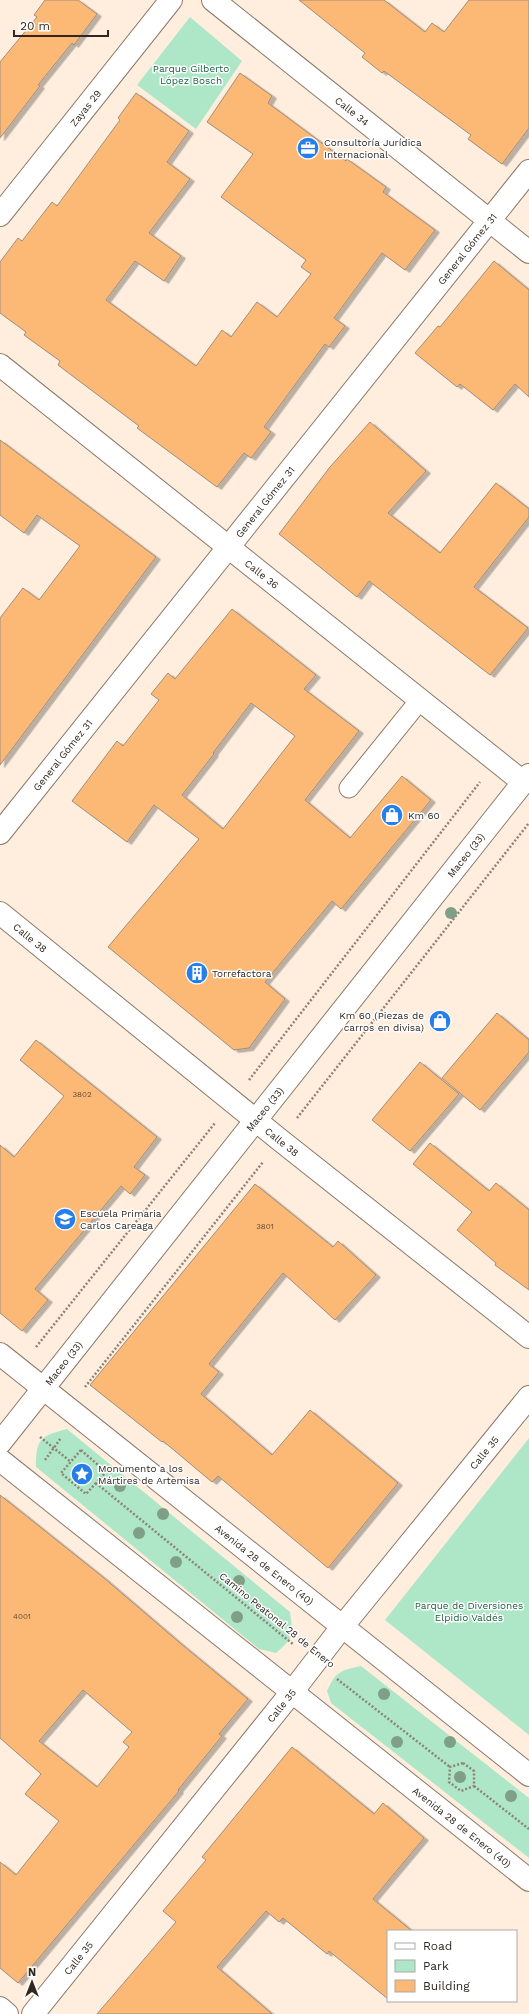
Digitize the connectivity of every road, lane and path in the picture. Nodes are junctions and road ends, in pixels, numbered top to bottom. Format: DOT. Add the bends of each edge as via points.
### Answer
graph roads {
  1 [pos="171,0"];
  2 [pos="213,0"];
  3 [pos="529,171"];
  4 [pos="0,215"];
  5 [pos="489,220"];
  6 [pos="529,252"];
  7 [pos="0,365"];
  8 [pos="228,546"];
  9 [pos="420,700"];
  10 [pos="496,761"];
  11 [pos="526,779"];
  12 [pos="349,788"];
  13 [pos="529,823"];
  14 [pos="0,833"];
  15 [pos="0,913"];
  16 [pos="232,1101"];
  17 [pos="256,1120"];
  18 [pos="280,1140"];
  19 [pos="529,1337"];
  20 [pos="7,1360"];
  21 [pos="43,1388"];
  22 [pos="529,1397"];
  23 [pos="68,1408"];
  24 [pos="0,1443"];
  25 [pos="0,1460"];
  26 [pos="96,1484"];
  27 [pos="342,1626"];
  28 [pos="315,1662"];
  29 [pos="292,1692"];
  30 [pos="450,1767"];
  31 [pos="529,1775"];
  32 [pos="474,1786"];
  33 [pos="529,1829"];
  34 [pos="529,1880"];
  35 [pos="0,2008"];
  36 [pos="7,2014"];
  37 [pos="33,2014"];
  1 -- 4 [label="street, Zayas 29"];
  2 -- 5 [label="street, Calle 34"];
  3 -- 5 [label="street, General Gómez 31"];
  5 -- 6 [label="street, Calle 34"];
  5 -- 8 [label="street, General Gómez 31"];
  7 -- 8 [label="street, Calle 36"];
  8 -- 9 [label="street, Calle 36"];
  8 -- 14 [label="street, General Gómez 31"];
  9 -- 10 [label="street, Calle 36"];
  9 -- 12 [label="lane"];
  10 -- 11 [label="street, Calle 36"];
  10 -- 16 [label="path"];
  11 -- 17 [label="street, Maceo (33)"];
  13 -- 18 [label="path"];
  15 -- 16 [label="street, Calle 38"];
  16 -- 17 [label="street, Calle 38"];
  16 -- 20 [label="path" via="34,1349"];
  17 -- 18 [label="street, Calle 38"];
  17 -- 21 [label="street, Maceo (33)"];
  18 -- 19 [label="street, Calle 38"];
  18 -- 23 [label="path"];
  20 -- 21 [label="street, Avenida 28 de Enero (40)"];
  21 -- 23 [label="street, Avenida 28 de Enero (40)"];
  21 -- 24 [label="street, Maceo (33)"];
  22 -- 27 [label="street, Calle 35"];
  23 -- 27 [label="street, Avenida 28 de Enero (40)"];
  25 -- 29 [label="street, Avenida 28 de Enero (40)"];
  26 -- 26 [label="path" via="106,1472 81,1450 61,1472 86,1494"];
  26 -- 28 [label="path, Camino Peatonal 28 de Enero"];
  27 -- 28 [label="street, Calle 35"];
  27 -- 31 [label="street, Avenida 28 de Enero (40)"];
  28 -- 29 [label="street, Calle 35"];
  28 -- 30 [label="path, Camino Peatonal 28 de Enero"];
  29 -- 34 [label="street, Avenida 28 de Enero (40)"];
  29 -- 37 [label="street, Calle 35"];
  30 -- 32 [label="path" via="463,1763 474,1771"];
  30 -- 32 [label="path" via="449,1782 461,1791"];
  32 -- 33 [label="path"];
  35 -- 36 [label="street"];
}
